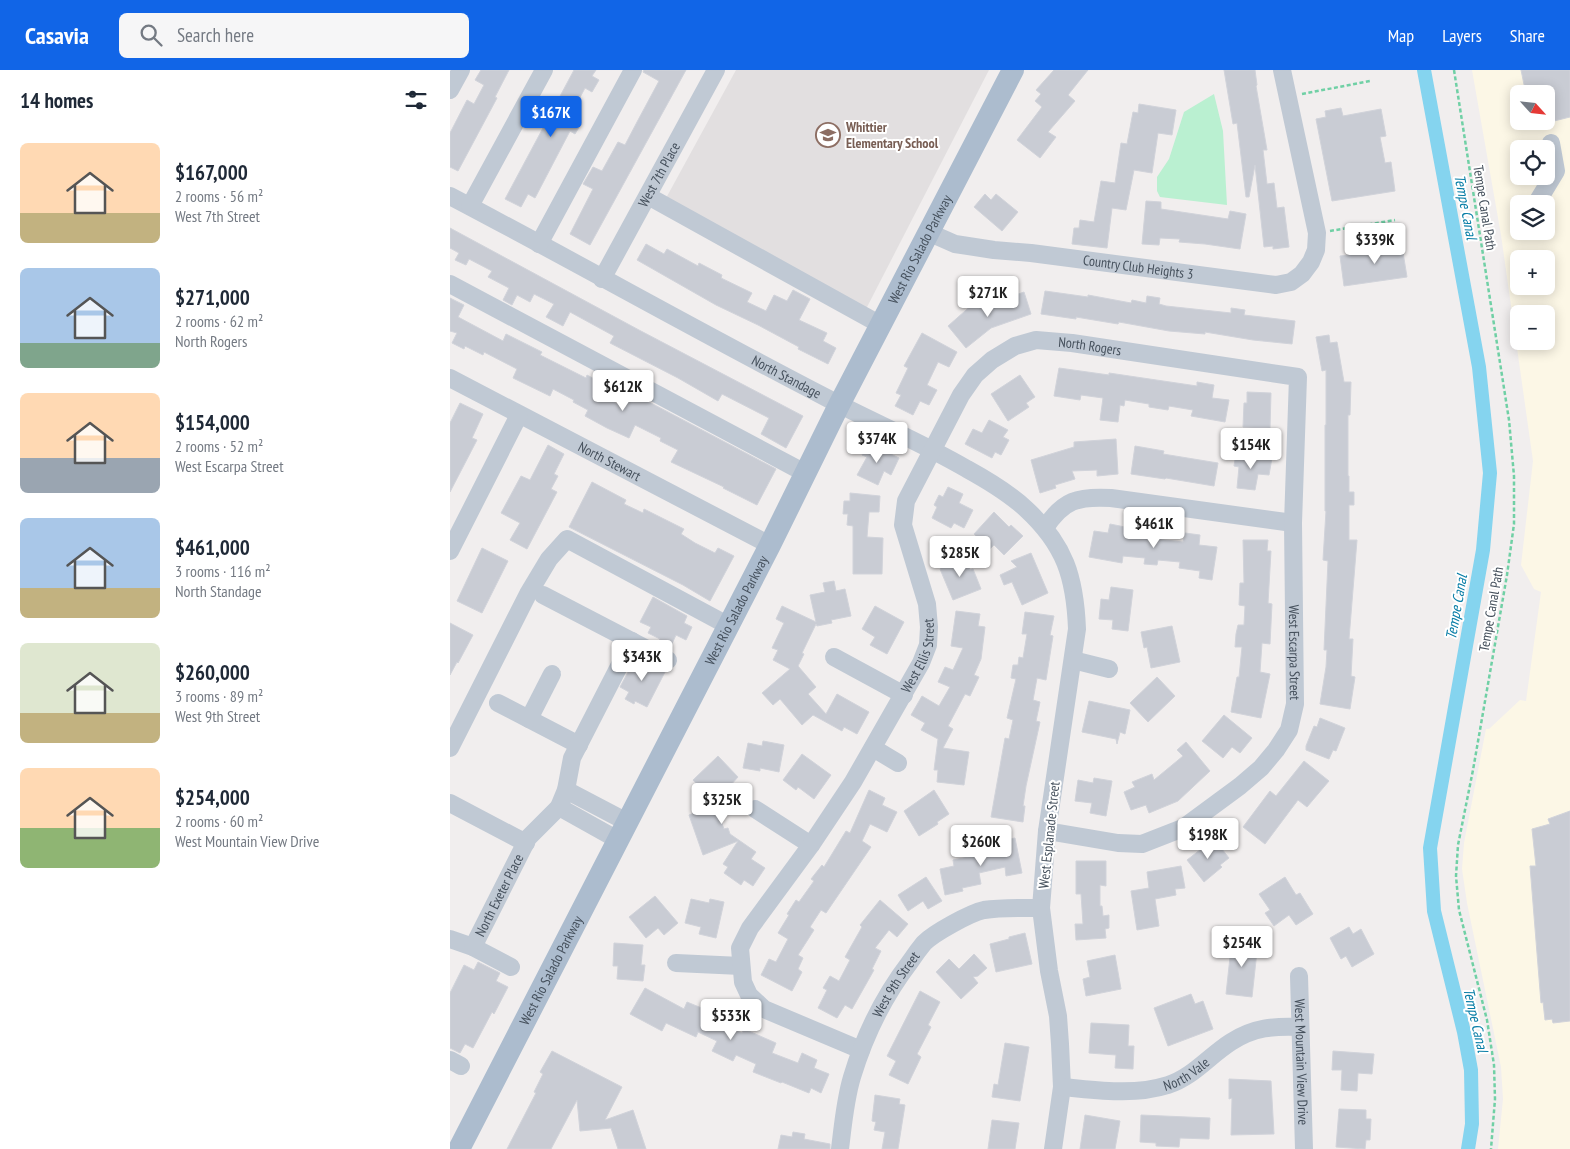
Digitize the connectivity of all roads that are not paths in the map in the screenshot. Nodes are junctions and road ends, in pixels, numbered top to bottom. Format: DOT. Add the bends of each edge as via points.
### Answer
graph roads {
  1 [pos="461,70"];
  2 [pos="544,70"];
  3 [pos="633,70"];
  4 [pos="716,70"];
  5 [pos="1013,70"];
  6 [pos="1282,70"];
  7 [pos="450,90"];
  8 [pos="450,196"];
  9 [pos="648,196"];
  10 [pos="470,206"];
  11 [pos="930,233"];
  12 [pos="539,244"];
  13 [pos="602,279"];
  14 [pos="450,284"];
  15 [pos="881,325"];
  16 [pos="1298,377"];
  17 [pos="450,378"];
  18 [pos="839,405"];
  19 [pos="519,415"];
  20 [pos="932,449"];
  21 [pos="806,473"];
  22 [pos="456,523"];
  23 [pos="1293,523"];
  24 [pos="1045,528"];
  25 [pos="770,545"];
  26 [pos="450,551"];
  27 [pos="543,595"];
  28 [pos="728,626"];
  29 [pos="632,641"];
  30 [pos="834,656"];
  31 [pos="668,660"];
  32 [pos="1073,660"];
  33 [pos="1110,669"];
  34 [pos="552,674"];
  35 [pos="904,695"];
  36 [pos="498,703"];
  37 [pos="530,719"];
  38 [pos="579,745"];
  39 [pos="450,748"];
  40 [pos="873,748"];
  41 [pos="898,763"];
  42 [pos="566,790"];
  43 [pos="450,803"];
  44 [pos="559,807"];
  45 [pos="754,810"];
  46 [pos="623,831"];
  47 [pos="1046,831"];
  48 [pos="526,843"];
  49 [pos="811,845"];
  50 [pos="1041,908"];
  51 [pos="450,939"];
  52 [pos="473,947"];
  53 [pos="676,963"];
  54 [pos="741,966"];
  55 [pos="511,967"];
  56 [pos="1299,976"];
  57 [pos="1300,1027"];
  58 [pos="861,1050"];
  59 [pos="1062,1087"];
  60 [pos="459,1149"];
  61 [pos="840,1149"];
  62 [pos="1053,1149"];
  63 [pos="1304,1149"];
  1 -- 7 [label="street"];
  2 -- 10 [label="street"];
  3 -- 12 [label="street"];
  4 -- 9 [label="street, West 7th Place"];
  5 -- 11 [label="main road, West Rio Salado Parkway"];
  6 -- 11 [label="street, Country Club Heights 3" via="1317,233 1311,262 1291,282 1276,285 994,250 955,244"];
  8 -- 10 [label="street, North Standage"];
  9 -- 13 [label="street, West 7th Place"];
  9 -- 15 [label="street"];
  10 -- 12 [label="street, North Standage"];
  11 -- 15 [label="main road, West Rio Salado Parkway"];
  12 -- 13 [label="street, North Standage"];
  13 -- 18 [label="street, North Standage"];
  14 -- 21 [label="street"];
  15 -- 18 [label="main road, West Rio Salado Parkway"];
  16 -- 20 [label="street, North Rogers" via="1036,340 1015,346 975,375"];
  16 -- 23 [label="street, West Escarpa Street"];
  17 -- 19 [label="street, North Stewart"];
  18 -- 20 [label="street, North Standage"];
  18 -- 21 [label="main road, West Rio Salado Parkway"];
  19 -- 22 [label="street"];
  19 -- 25 [label="street, North Stewart"];
  20 -- 24 [label="street, North Standage" via="1005,492"];
  20 -- 35 [label="street, West Ellis Street" via="906,502 903,525 927,604 928,626 928,645 922,663"];
  21 -- 25 [label="main road, West Rio Salado Parkway"];
  22 -- 26 [label="street"];
  23 -- 24 [label="street" via="1090,497 1070,502 1055,513"];
  23 -- 47 [label="street, West Escarpa Street" via="1295,704 1289,730 1276,750 1240,786 1184,828 1166,836 1142,844 1118,843"];
  24 -- 32 [label="street, West Esplanade Street" via="1072,579 1077,629"];
  25 -- 28 [label="main road, West Rio Salado Parkway"];
  27 -- 29 [label="street"];
  28 -- 39 [label="street" via="567,539 549,559 528,594"];
  28 -- 46 [label="main road, West Rio Salado Parkway"];
  29 -- 31 [label="street"];
  29 -- 38 [label="street, North Exeter Place"];
  30 -- 35 [label="street"];
  32 -- 33 [label="street"];
  32 -- 47 [label="street, West Esplanade Street"];
  34 -- 37 [label="street"];
  35 -- 40 [label="street, West Ellis Street"];
  36 -- 37 [label="street"];
  37 -- 38 [label="street"];
  38 -- 42 [label="street, North Exeter Place" via="572,758"];
  40 -- 41 [label="street"];
  40 -- 49 [label="street, West Ellis Street"];
  42 -- 44 [label="street, North Exeter Place"];
  42 -- 46 [label="street"];
  43 -- 48 [label="street, North Exeter Place"];
  44 -- 46 [label="street"];
  44 -- 48 [label="street, North Exeter Place"];
  45 -- 49 [label="street"];
  46 -- 60 [label="main road, West Rio Salado Parkway"];
  47 -- 50 [label="street, West Esplanade Street"];
  48 -- 52 [label="street, North Exeter Place"];
  49 -- 54 [label="street, West Ellis Street" via="750,928 740,948"];
  50 -- 58 [label="street, West 9th Street" via="982,910 954,923 924,943 903,971"];
  50 -- 59 [label="street, West Esplanade Street" via="1058,1016"];
  51 -- 52 [label="street, North Exeter Place"];
  52 -- 55 [label="street, North Exeter Place"];
  53 -- 54 [label="street"];
  54 -- 58 [label="street, West Ellis Street" via="749,995 764,1009"];
  56 -- 57 [label="street, West Mountain View Drive"];
  57 -- 59 [label="street, North Vale" via="1272,1026 1251,1032 1231,1042 1194,1072 1169,1084 1139,1091 1112,1092"];
  57 -- 63 [label="street, West Mountain View Drive"];
  58 -- 61 [label="street, West 9th Street" via="851,1080"];
  59 -- 62 [label="street, West Esplanade Street"];
}
